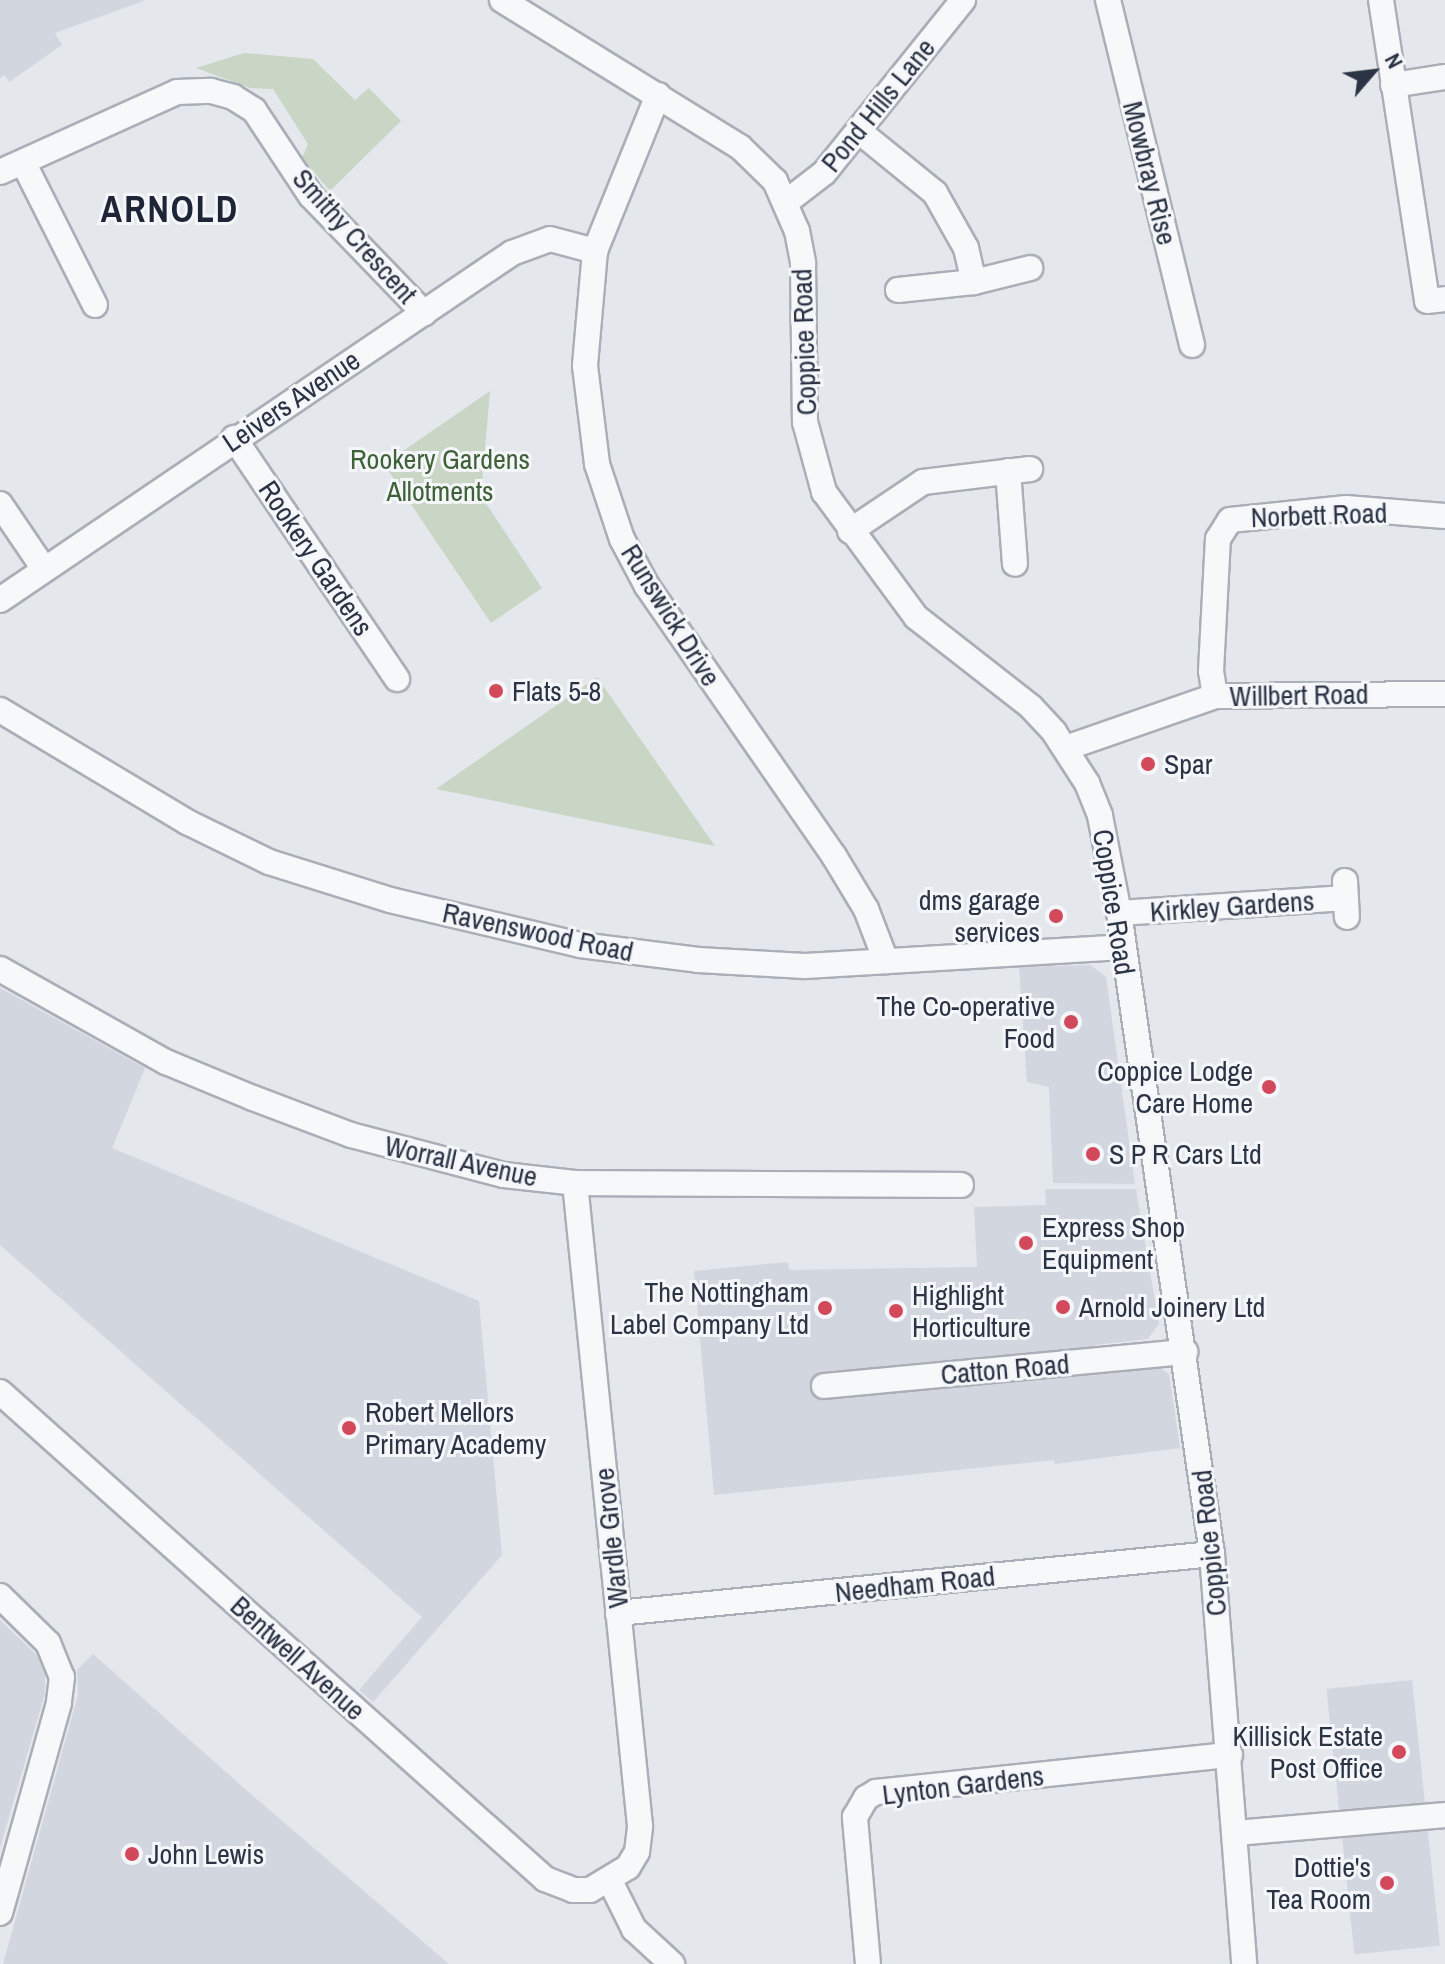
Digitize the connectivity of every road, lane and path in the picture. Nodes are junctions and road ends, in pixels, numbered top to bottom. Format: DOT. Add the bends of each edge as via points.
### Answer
graph roads {
  1 [pos="502,0"];
  2 [pos="963,0"];
  3 [pos="1108,0"];
  4 [pos="1381,0"];
  5 [pos="1445,77"];
  6 [pos="1393,85"];
  7 [pos="658,95"];
  8 [pos="860,132"];
  9 [pos="23,162"];
  10 [pos="0,172"];
  11 [pos="785,203"];
  12 [pos="595,251"];
  13 [pos="1030,268"];
  14 [pos="974,282"];
  15 [pos="898,290"];
  16 [pos="1445,299"];
  17 [pos="95,305"];
  18 [pos="424,313"];
  19 [pos="1192,345"];
  20 [pos="234,438"];
  21 [pos="0,504"];
  22 [pos="1445,516"];
  23 [pos="850,531"];
  24 [pos="1022,551"];
  25 [pos="44,569"];
  26 [pos="0,600"];
  27 [pos="397,679"];
  28 [pos="1445,694"];
  29 [pos="1215,696"];
  30 [pos="0,710"];
  31 [pos="1066,748"];
  32 [pos="1346,899"];
  33 [pos="1119,913"];
  34 [pos="1123,947"];
  35 [pos="886,961"];
  36 [pos="0,969"];
  37 [pos="575,1183"];
  38 [pos="961,1185"];
  39 [pos="1185,1352"];
  40 [pos="824,1386"];
  41 [pos="0,1392"];
  42 [pos="1212,1554"];
  43 [pos="0,1596"];
  44 [pos="618,1613"];
  45 [pos="1230,1755"];
  46 [pos="1445,1815"];
  47 [pos="1236,1833"];
  48 [pos="610,1881"];
  49 [pos="0,1913"];
  50 [pos="672,1964"];
  51 [pos="868,1964"];
  52 [pos="1244,1964"];
  1 -- 7 [label="street, Coppice Road"];
  2 -- 8 [label="street, Pond Hills Lane"];
  3 -- 19 [label="street, Mowbray Rise"];
  4 -- 6 [label="street"];
  5 -- 6 [label="street"];
  6 -- 16 [label="street" via="1427,301"];
  7 -- 11 [label="street, Coppice Road" via="740,147 775,181"];
  7 -- 12 [label="street, Runswick Drive"];
  8 -- 11 [label="street, Pond Hills Lane" via="824,173"];
  8 -- 14 [label="street" via="935,193 966,248"];
  9 -- 10 [label="street, Smithy Crescent"];
  9 -- 17 [label="street"];
  9 -- 18 [label="street, Smithy Crescent" via="177,92 211,91 233,97 264,121 311,196"];
  11 -- 23 [label="street, Coppice Road" via="803,263 805,422 824,492"];
  12 -- 18 [label="street, Leivers Avenue" via="550,239 527,245"];
  12 -- 35 [label="street, Runswick Drive" via="586,304 589,418 597,464 622,539 654,597 834,856 866,909"];
  13 -- 14 [label="street"];
  14 -- 15 [label="street"];
  18 -- 20 [label="street, Leivers Avenue"];
  20 -- 25 [label="street, Leivers Avenue"];
  20 -- 27 [label="street, Rookery Gardens"];
  21 -- 25 [label="street"];
  22 -- 29 [label="street, Norbett Road" via="1346,508 1230,520 1218,539 1211,671"];
  23 -- 24 [label="street" via="923,482 1019,470"];
  23 -- 31 [label="street, Coppice Road" via="916,617 1031,707"];
  25 -- 26 [label="street, Leivers Avenue"];
  28 -- 29 [label="street, Willbert Road"];
  29 -- 31 [label="street, Willbert Road"];
  30 -- 35 [label="street, Ravenswood Road" via="200,829 308,877 462,918 635,953 805,966"];
  31 -- 33 [label="street, Coppice Road" via="1100,816"];
  32 -- 33 [label="street, Kirkley Gardens"];
  33 -- 34 [label="street, Coppice Road"];
  34 -- 35 [label="street, Ravenswood Road"];
  34 -- 39 [label="street, Coppice Road"];
  36 -- 37 [label="street, Worrall Avenue" via="166,1062 309,1119 504,1175"];
  37 -- 38 [label="street, Worrall Avenue"];
  37 -- 44 [label="street, Wardle Grove"];
  39 -- 40 [label="street, Catton Road"];
  39 -- 42 [label="street, Coppice Road"];
  41 -- 48 [label="street, Bentwell Avenue" via="545,1879 573,1890"];
  42 -- 44 [label="street, Needham Road"];
  42 -- 45 [label="street, Coppice Road"];
  43 -- 49 [label="street" via="48,1643 62,1677"];
  44 -- 48 [label="street, Wardle Grove" via="640,1826 637,1852"];
  45 -- 47 [label="street, Coppice Road"];
  45 -- 51 [label="street, Lynton Gardens" via="876,1792 855,1817"];
  46 -- 47 [label="street"];
  47 -- 52 [label="street, Coppice Road"];
  48 -- 50 [label="street" via="634,1929"];
}
